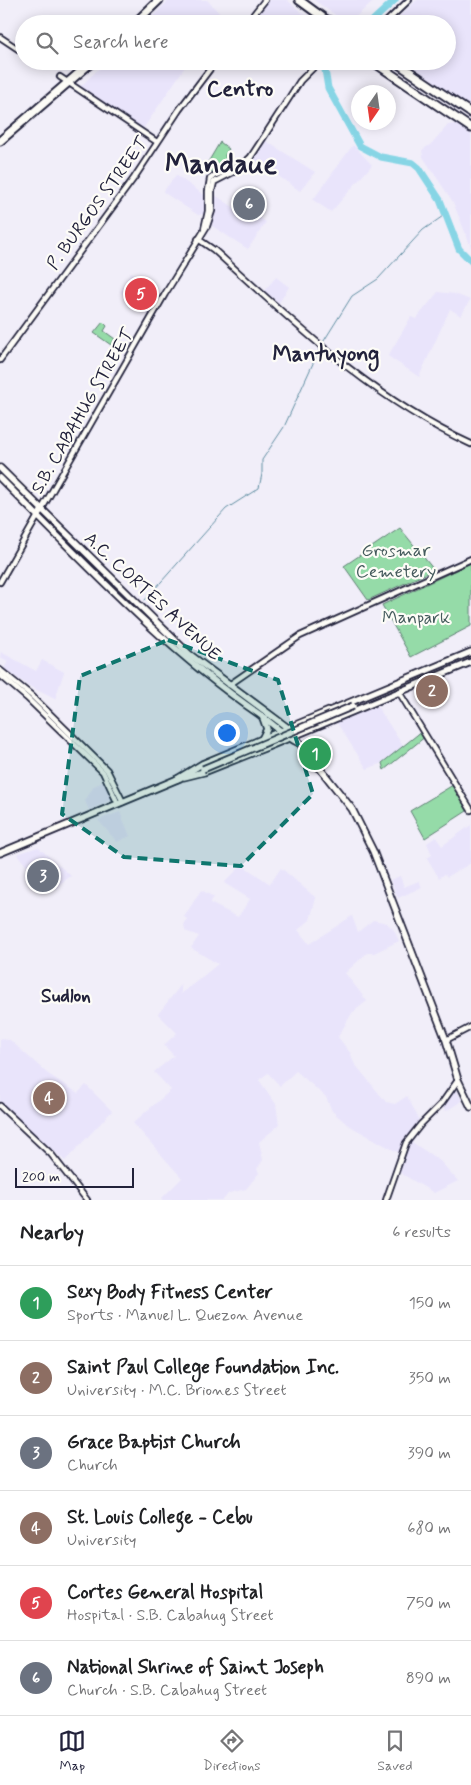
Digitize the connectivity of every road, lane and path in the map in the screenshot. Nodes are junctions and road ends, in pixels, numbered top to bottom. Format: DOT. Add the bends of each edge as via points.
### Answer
graph roads {
  1 [pos="159,0"];
  2 [pos="265,0"];
  3 [pos="299,0"];
  4 [pos="409,0"];
  5 [pos="143,15"];
  6 [pos="253,15"];
  7 [pos="317,15"];
  8 [pos="393,15"];
  9 [pos="0,37"];
  10 [pos="15,47"];
  11 [pos="83,70"];
  12 [pos="209,70"];
  13 [pos="311,70"];
  14 [pos="385,70"];
  15 [pos="407,70"];
  16 [pos="60,77"];
  17 [pos="69,83"];
  18 [pos="471,113"];
  19 [pos="471,128"];
  20 [pos="0,142"];
  21 [pos="157,142"];
  22 [pos="198,239"];
  23 [pos="0,360"];
  24 [pos="471,444"];
  25 [pos="0,468"];
  26 [pos="0,478"];
  27 [pos="40,513"];
  28 [pos="471,559"];
  29 [pos="0,582"];
  30 [pos="471,652"];
  31 [pos="471,662"];
  32 [pos="0,670"];
  33 [pos="0,675"];
  34 [pos="226,687"];
  35 [pos="382,690"];
  36 [pos="399,692"];
  37 [pos="384,698"];
  38 [pos="36,703"];
  39 [pos="355,705"];
  40 [pos="262,716"];
  41 [pos="277,719"];
  42 [pos="300,723"];
  43 [pos="285,729"];
  44 [pos="305,731"];
  45 [pos="295,735"];
  46 [pos="288,738"];
  47 [pos="262,739"];
  48 [pos="299,743"];
  49 [pos="177,779"];
  50 [pos="120,803"];
  51 [pos="471,810"];
  52 [pos="0,853"];
  53 [pos="471,1027"];
  54 [pos="446,1040"];
  55 [pos="458,1080"];
  56 [pos="0,1106"];
  57 [pos="471,1107"];
  58 [pos="87,1200"];
  59 [pos="386,1200"];
  1 -- 5 [label="highway"];
  2 -- 6 [label="street"];
  3 -- 7 [label="highway"];
  4 -- 8 [label="street"];
  9 -- 10 [label="street"];
  11 -- 17 [label="highway"];
  12 -- 21 [label="street, P. BURGOS STREET"];
  13 -- 22 [label="street, S.B. CABAHUG STREET" via="300,81 241,170 212,181 204,229"];
  14 -- 19 [label="highway"];
  15 -- 18 [label="highway"];
  16 -- 17 [label="street"];
  17 -- 20 [label="highway"];
  17 -- 21 [label="street"];
  21 -- 23 [label="street, P. BURGOS STREET"];
  22 -- 24 [label="street" via="318,343 405,408"];
  22 -- 27 [label="street, S.B. CABAHUG STREET"];
  25 -- 27 [label="main road, A.C. CORTES AVENUE"];
  26 -- 27 [label="main road, A.C. CORTES AVENUE"];
  27 -- 29 [label="street, S.B. CABAHUG STREET"];
  27 -- 34 [label="main road, A.C. CORTES AVENUE" via="183,657"];
  28 -- 34 [label="street" via="300,636"];
  30 -- 35 [label="main road"];
  31 -- 36 [label="main road"];
  32 -- 38 [label="street"];
  33 -- 38 [label="street"];
  34 -- 40 [label="main road, A.C. CORTES AVENUE"];
  34 -- 41 [label="main road, A.C. CORTES AVENUE"];
  35 -- 39 [label="main road"];
  35 -- 42 [label="main road"];
  36 -- 37 [label="main road"];
  36 -- 51 [label="street"];
  37 -- 39 [label="main road"];
  37 -- 44 [label="main road"];
  38 -- 50 [label="street" via="103,772"];
  39 -- 49 [label="main road, bridge"];
  40 -- 43 [label="main road, A.C. CORTES AVENUE"];
  40 -- 47 [label="main road" via="267,727"];
  41 -- 42 [label="main road"];
  41 -- 43 [label="main road, A.C. CORTES AVENUE"];
  42 -- 43 [label="main road"];
  42 -- 44 [label="main road" via="300,728"];
  43 -- 45 [label="main road, A.C. CORTES AVENUE"];
  43 -- 46 [label="main road, A.C. CORTES AVENUE"];
  43 -- 47 [label="main road"];
  44 -- 45 [label="main road"];
  45 -- 46 [label="main road"];
  45 -- 48 [label="main road, A.C. CORTES AVENUE"];
  46 -- 48 [label="main road"];
  46 -- 49 [label="main road" via="204,772"];
  47 -- 49 [label="main road" via="202,764"];
  48 -- 54 [label="main road" via="364,829"];
  49 -- 50 [label="main road"];
  50 -- 52 [label="main road"];
  53 -- 54 [label="street"];
  54 -- 55 [label="main road"];
  55 -- 57 [label="main road"];
  55 -- 59 [label="street" via="442,1104 406,1143"];
  56 -- 58 [label="street" via="51,1154"];
}
